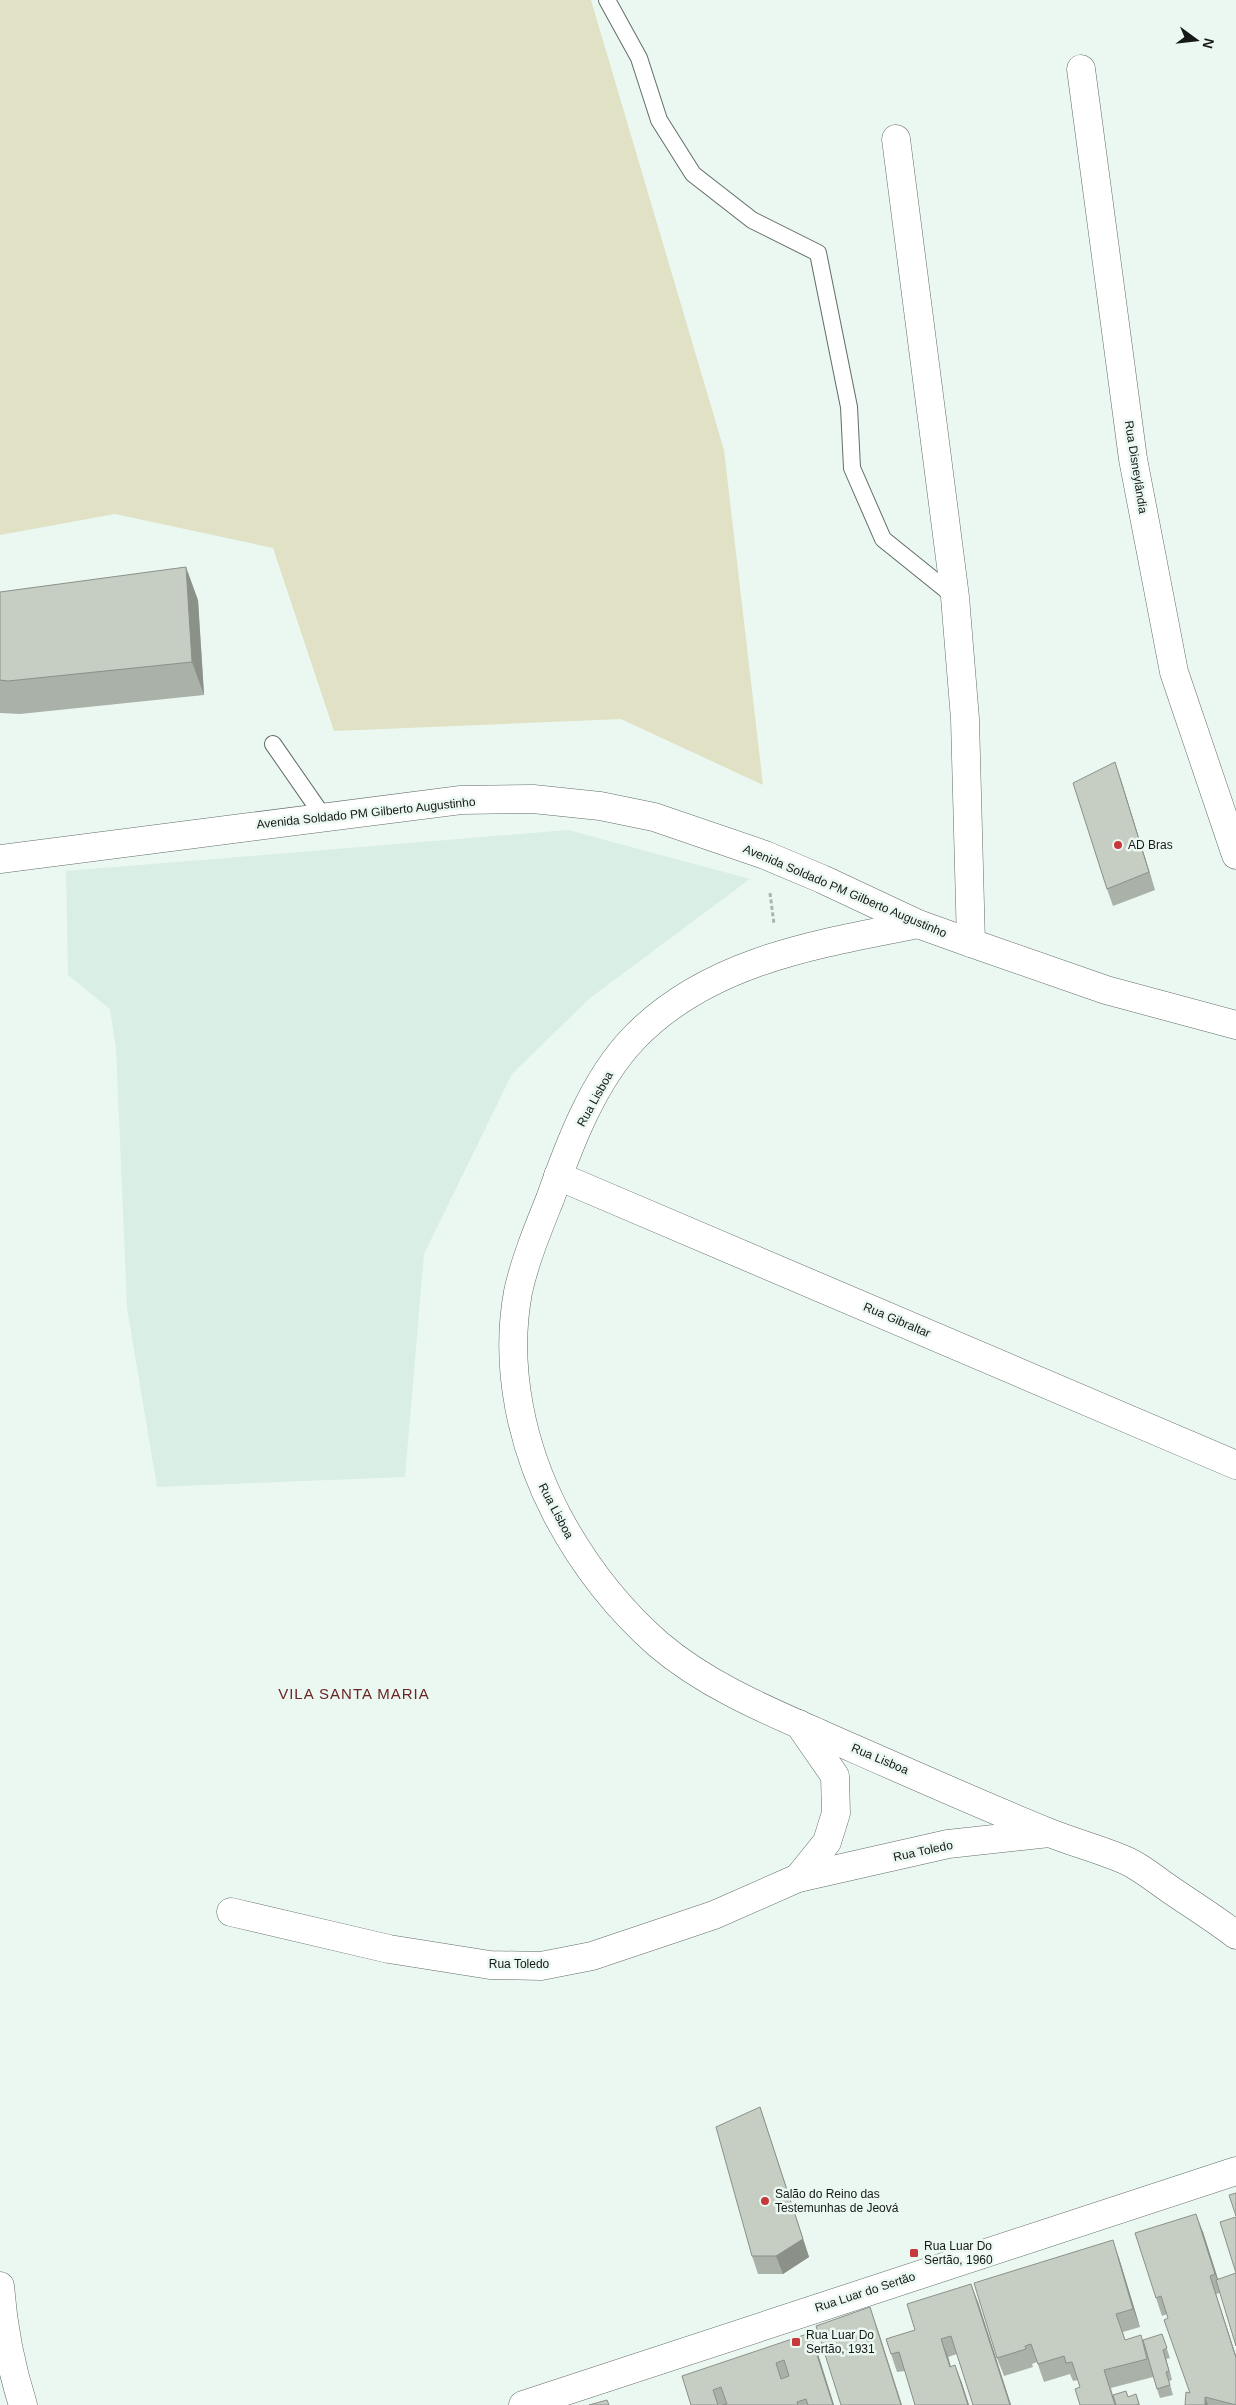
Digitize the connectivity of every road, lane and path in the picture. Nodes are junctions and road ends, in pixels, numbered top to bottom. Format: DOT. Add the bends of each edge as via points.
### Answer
graph roads {
  1 [pos="606,0"];
  2 [pos="1081,69"];
  3 [pos="896,139"];
  4 [pos="955,597"];
  5 [pos="273,744"];
  6 [pos="323,816"];
  7 [pos="765,855"];
  8 [pos="1236,856"];
  9 [pos="0,859"];
  10 [pos="918,924"];
  11 [pos="971,943"];
  12 [pos="778,956"];
  13 [pos="1236,1026"];
  14 [pos="558,1176"];
  15 [pos="1236,1465"];
  16 [pos="799,1724"];
  17 [pos="1050,1832"];
  18 [pos="798,1878"];
  19 [pos="230,1912"];
  20 [pos="1236,1935"];
  21 [pos="1236,2171"];
  22 [pos="0,2286"];
  23 [pos="23,2405"];
  24 [pos="523,2405"];
  1 -- 4 [label="lane" via="639,58 659,120 693,174 752,220 818,253 849,407 852,468 883,540"];
  2 -- 8 [label="street, Rua Disneylândia" via="1133,459 1174,672"];
  3 -- 4 [label="street"];
  4 -- 11 [label="street" via="965,719"];
  5 -- 6 [label="lane"];
  6 -- 7 [label="street, Avenida Soldado PM Gilberto Augustinho" via="461,800 534,799 600,806 654,817"];
  6 -- 9 [label="street, Avenida Soldado PM Gilberto Augustinho"];
  7 -- 10 [label="street, Avenida Soldado PM Gilberto Augustinho"];
  7 -- 12 [label="path"];
  10 -- 11 [label="street, Avenida Soldado PM Gilberto Augustinho"];
  10 -- 12 [label="street, Rua Lisboa"];
  11 -- 13 [label="street, Avenida Soldado PM Gilberto Augustinho" via="1106,990"];
  12 -- 14 [label="street, Rua Lisboa" via="730,972 699,988 663,1012 631,1042 585,1112"];
  14 -- 15 [label="street, Rua Gibraltar"];
  14 -- 16 [label="street, Rua Lisboa" via="518,1293 514,1334 516,1396 541,1484 568,1535 598,1580 620,1607 660,1645 689,1668 737,1696"];
  16 -- 17 [label="street, Rua Lisboa"];
  16 -- 18 [label="street, Rua Toledo" via="834,1776 836,1813 827,1842"];
  17 -- 18 [label="street, Rua Toledo" via="948,1844"];
  17 -- 20 [label="street, Rua Lisboa" via="1130,1862"];
  18 -- 19 [label="street, Rua Toledo" via="714,1915 592,1956 541,1966 490,1965 389,1949"];
  21 -- 24 [label="street, Rua Luar do Sertão"];
  22 -- 23 [label="street" via="15,2380"];
}
